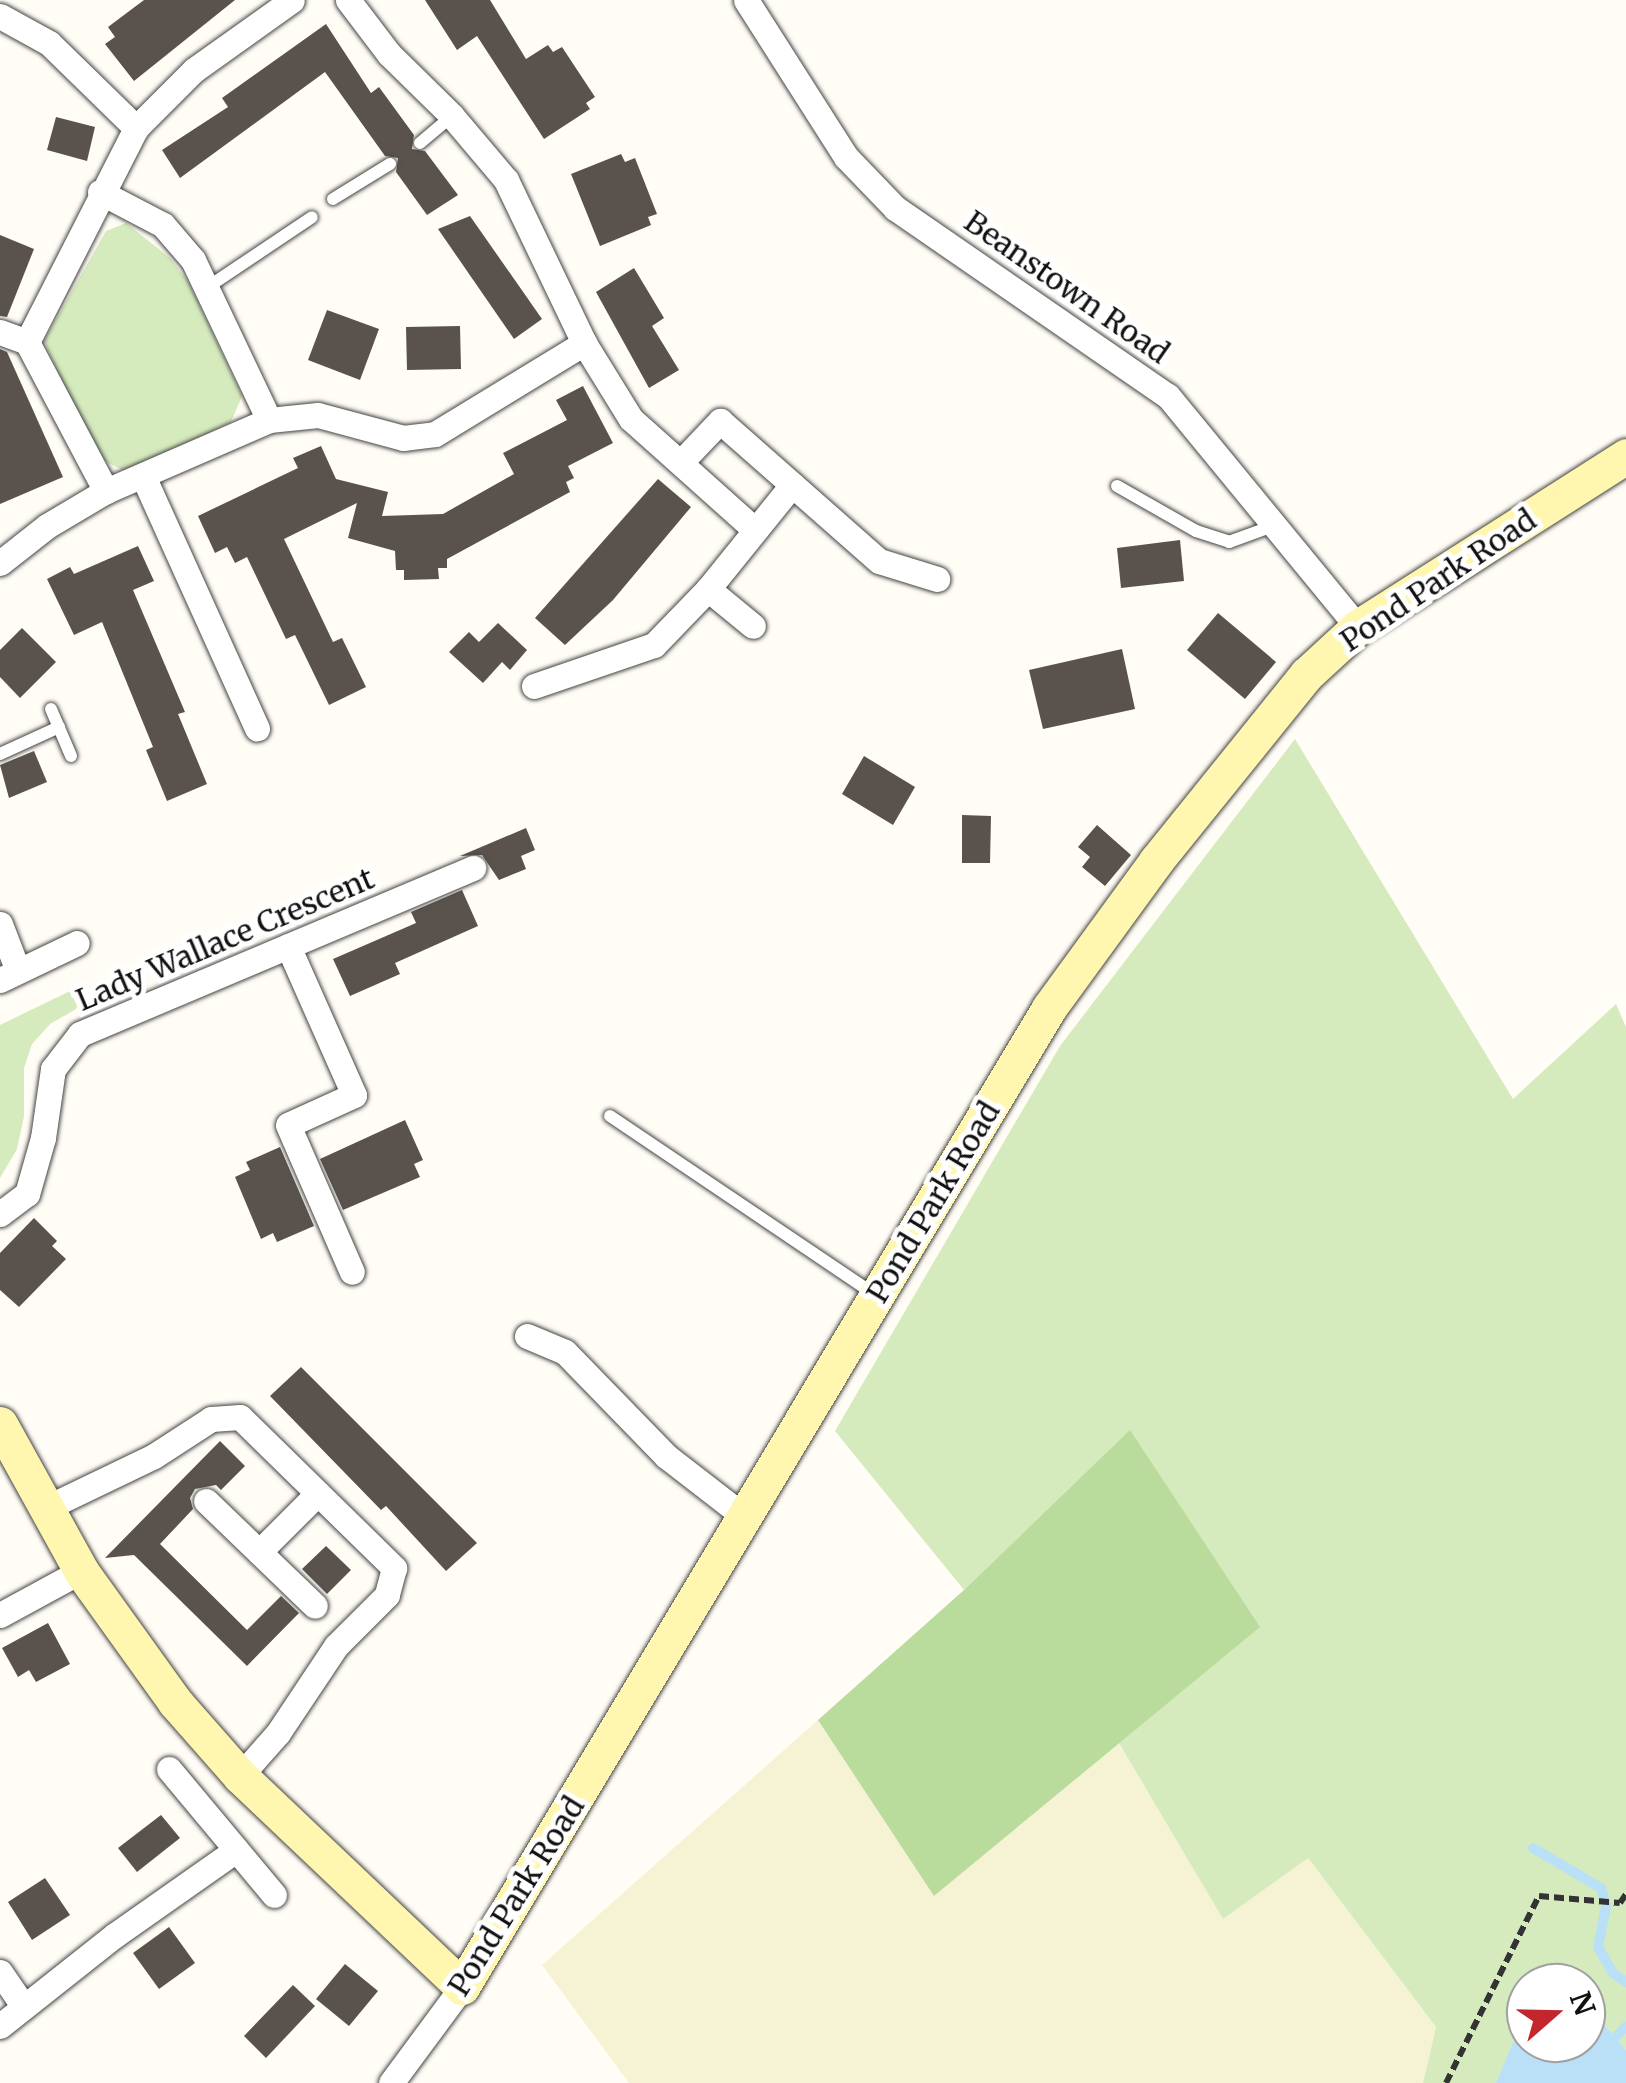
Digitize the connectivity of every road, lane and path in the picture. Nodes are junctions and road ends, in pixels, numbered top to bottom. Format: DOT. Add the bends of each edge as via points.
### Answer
graph roads {
  1 [pos="292,0"];
  2 [pos="348,0"];
  3 [pos="746,0"];
  4 [pos="0,16"];
  5 [pos="452,116"];
  6 [pos="136,128"];
  7 [pos="420,143"];
  8 [pos="390,164"];
  9 [pos="100,192"];
  10 [pos="333,199"];
  11 [pos="312,217"];
  12 [pos="208,288"];
  13 [pos="0,332"];
  14 [pos="27,342"];
  15 [pos="584,343"];
  16 [pos="269,420"];
  17 [pos="1626,456"];
  18 [pos="680,462"];
  19 [pos="143,476"];
  20 [pos="792,486"];
  21 [pos="1117,486"];
  22 [pos="106,491"];
  23 [pos="1276,525"];
  24 [pos="754,529"];
  25 [pos="0,563"];
  26 [pos="938,578"];
  27 [pos="708,590"];
  28 [pos="754,626"];
  29 [pos="1358,627"];
  30 [pos="534,686"];
  31 [pos="51,708"];
  32 [pos="59,728"];
  33 [pos="257,728"];
  34 [pos="0,754"];
  35 [pos="71,756"];
  36 [pos="473,868"];
  37 [pos="0,924"];
  38 [pos="77,944"];
  39 [pos="288,946"];
  40 [pos="9,975"];
  41 [pos="610,1116"];
  42 [pos="0,1214"];
  43 [pos="352,1272"];
  44 [pos="878,1296"];
  45 [pos="527,1336"];
  46 [pos="0,1424"];
  47 [pos="318,1493"];
  48 [pos="206,1501"];
  49 [pos="46,1508"];
  50 [pos="746,1518"];
  51 [pos="260,1552"];
  52 [pos="81,1571"];
  53 [pos="315,1606"];
  54 [pos="0,1615"];
  55 [pos="170,1769"];
  56 [pos="240,1776"];
  57 [pos="236,1850"];
  58 [pos="1626,1894"];
  59 [pos="274,1895"];
  60 [pos="0,1972"];
  61 [pos="462,1986"];
  62 [pos="24,2007"];
  63 [pos="0,2026"];
  64 [pos="391,2083"];
  65 [pos="1446,2083"];
  1 -- 6 [label="street" via="194,70"];
  2 -- 5 [label="street" via="388,54"];
  3 -- 23 [label="street, Beanstown Road" via="846,156 895,208 1168,396"];
  4 -- 6 [label="street" via="49,43"];
  5 -- 7 [label="lane"];
  5 -- 15 [label="street" via="506,180"];
  6 -- 9 [label="street"];
  8 -- 10 [label="lane"];
  9 -- 12 [label="street" via="163,225"];
  9 -- 14 [label="street"];
  11 -- 12 [label="lane"];
  12 -- 16 [label="street"];
  13 -- 14 [label="street"];
  14 -- 22 [label="street"];
  15 -- 16 [label="street" via="434,434 402,438 318,415"];
  15 -- 18 [label="street" via="632,419"];
  16 -- 19 [label="street"];
  17 -- 29 [label="main road, Pond Park Road"];
  18 -- 20 [label="street" via="720,421"];
  18 -- 24 [label="street"];
  19 -- 22 [label="street"];
  19 -- 33 [label="street"];
  20 -- 24 [label="street"];
  20 -- 26 [label="street" via="879,561"];
  21 -- 23 [label="lane" via="1196,532 1229,542"];
  22 -- 25 [label="street"];
  23 -- 29 [label="street, Beanstown Road"];
  24 -- 27 [label="street"];
  27 -- 28 [label="street"];
  27 -- 30 [label="street" via="654,645"];
  29 -- 44 [label="main road, Pond Park Road" via="1307,674 1156,861 1049,1008"];
  31 -- 32 [label="lane"];
  32 -- 34 [label="lane"];
  32 -- 35 [label="lane"];
  36 -- 39 [label="street, Lady Wallace Crescent"];
  37 -- 40 [label="street"];
  38 -- 40 [label="street"];
  39 -- 42 [label="street, Lady Wallace Crescent" via="80,1034 53,1070 26,1194"];
  39 -- 43 [label="street" via="354,1095 288,1126"];
  41 -- 44 [label="lane"];
  44 -- 50 [label="main road, Pond Park Road"];
  45 -- 50 [label="street" via="564,1352 666,1456"];
  46 -- 49 [label="main road"];
  47 -- 49 [label="street" via="240,1418 212,1419 154,1456"];
  47 -- 51 [label="street"];
  47 -- 56 [label="street" via="394,1568 387,1595 336,1646"];
  48 -- 51 [label="street"];
  49 -- 52 [label="main road"];
  50 -- 61 [label="main road, Pond Park Road"];
  51 -- 53 [label="street"];
  52 -- 54 [label="street"];
  52 -- 56 [label="main road" via="175,1702"];
  55 -- 57 [label="street"];
  56 -- 61 [label="main road"];
  57 -- 59 [label="street"];
  57 -- 62 [label="street"];
  58 -- 65 [label="path" via="1620,1904 1539,1896"];
  60 -- 62 [label="street"];
  61 -- 64 [label="street, Pond Park Road"];
  62 -- 63 [label="street"];
}
